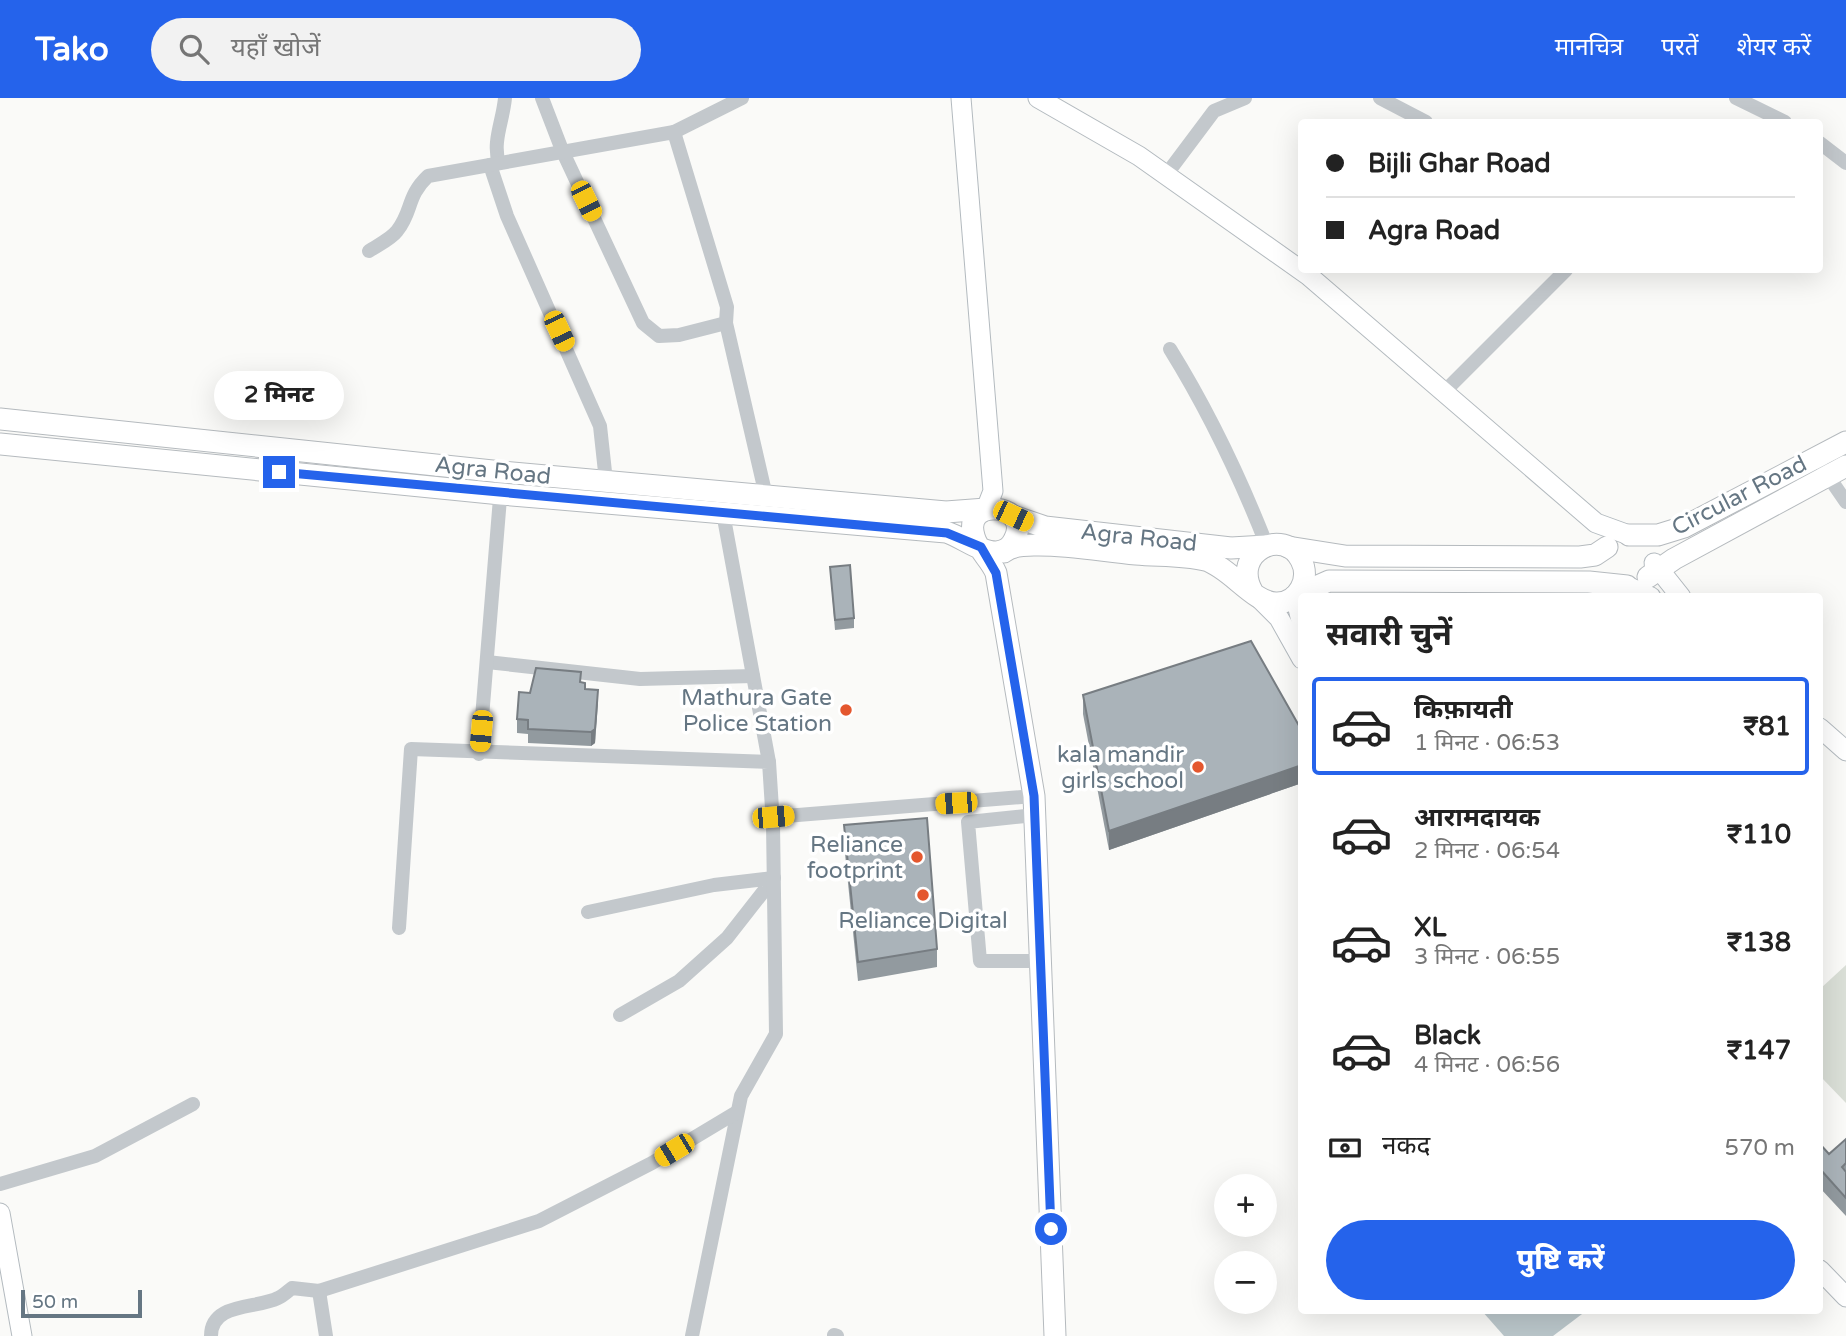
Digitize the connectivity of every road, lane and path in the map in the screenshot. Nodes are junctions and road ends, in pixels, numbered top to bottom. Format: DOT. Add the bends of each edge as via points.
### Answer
graph roads {
  1 [pos="505,98"];
  2 [pos="542,98"];
  3 [pos="743,98"];
  4 [pos="961,98"];
  5 [pos="1038,98"];
  6 [pos="1245,98"];
  7 [pos="1380,98"];
  8 [pos="1736,98"];
  9 [pos="1214,105"];
  10 [pos="1420,119"];
  11 [pos="1779,119"];
  12 [pos="674,132"];
  13 [pos="1823,145"];
  14 [pos="562,150"];
  15 [pos="1846,163"];
  16 [pos="495,164"];
  17 [pos="1166,175"];
  18 [pos="369,251"];
  19 [pos="1298,268"];
  20 [pos="1305,273"];
  21 [pos="1563,273"];
  22 [pos="726,323"];
  23 [pos="1170,349"];
  24 [pos="1444,392"];
  25 [pos="0,419"];
  26 [pos="1846,442"];
  27 [pos="0,444"];
  28 [pos="1815,457"];
  29 [pos="1836,470"];
  30 [pos="502,472"];
  31 [pos="606,481"];
  32 [pos="501,494"];
  33 [pos="765,495"];
  34 [pos="1846,502"];
  35 [pos="1000,507"];
  36 [pos="723,513"];
  37 [pos="1596,523"];
  38 [pos="1629,535"];
  39 [pos="1277,546"];
  40 [pos="981,547"];
  41 [pos="1607,547"];
  42 [pos="1006,549"];
  43 [pos="996,573"];
  44 [pos="1653,577"];
  45 [pos="1627,586"];
  46 [pos="1302,593"];
  47 [pos="1675,593"];
  48 [pos="1255,595"];
  49 [pos="1298,595"];
  50 [pos="1295,596"];
  51 [pos="1298,608"];
  52 [pos="1298,652"];
  53 [pos="487,663"];
  54 [pos="753,677"];
  55 [pos="1823,731"];
  56 [pos="1846,751"];
  57 [pos="480,754"];
  58 [pos="769,762"];
  59 [pos="1035,806"];
  60 [pos="773,817"];
  61 [pos="774,878"];
  62 [pos="587,912"];
  63 [pos="399,928"];
  64 [pos="1040,961"];
  65 [pos="620,1015"];
  66 [pos="193,1104"];
  67 [pos="737,1112"];
  68 [pos="0,1184"];
  69 [pos="0,1213"];
  70 [pos="1823,1273"];
  71 [pos="319,1291"];
  72 [pos="1846,1297"];
  73 [pos="22,1336"];
  74 [pos="211,1336"];
  75 [pos="326,1336"];
  76 [pos="692,1336"];
  77 [pos="1055,1336"];
  1 -- 16 [label="street"];
  2 -- 14 [label="street"];
  3 -- 12 [label="street"];
  4 -- 35 [label="main road"];
  5 -- 17 [label="main road"];
  6 -- 9 [label="street"];
  7 -- 10 [label="street"];
  8 -- 11 [label="street"];
  9 -- 17 [label="street"];
  12 -- 14 [label="street"];
  12 -- 22 [label="street" via="727,307"];
  13 -- 15 [label="street"];
  14 -- 16 [label="street"];
  14 -- 22 [label="street" via="643,323 659,336"];
  16 -- 18 [label="street" via="428,176 413,190 397,231"];
  16 -- 31 [label="street" via="507,216 600,426"];
  17 -- 19 [label="main road"];
  20 -- 24 [label="main road"];
  21 -- 24 [label="street"];
  22 -- 33 [label="street"];
  23 -- 39 [label="street"];
  24 -- 37 [label="main road"];
  25 -- 30 [label="main road, Agra Road"];
  26 -- 28 [label="main road, Circular Road"];
  27 -- 32 [label="main road, Agra Road"];
  28 -- 29 [label="street"];
  28 -- 38 [label="main road, Circular Road" via="1684,527 1658,535"];
  29 -- 34 [label="street"];
  29 -- 44 [label="main road, Circular Road"];
  30 -- 31 [label="main road, Agra Road"];
  30 -- 32 [label="street"];
  31 -- 33 [label="main road, Agra Road"];
  32 -- 36 [label="main road, Agra Road"];
  32 -- 53 [label="street"];
  33 -- 35 [label="main road, Agra Road" via="946,512"];
  35 -- 39 [label="main road, Agra Road" via="1026,522 1058,528 1231,548"];
  35 -- 40 [label="main road" via="980,513 973,527"];
  35 -- 42 [label="main road" via="1016,536"];
  36 -- 40 [label="main road, Agra Road" via="947,533"];
  36 -- 54 [label="street"];
  37 -- 38 [label="main road"];
  37 -- 41 [label="main road"];
  38 -- 41 [label="main road"];
  38 -- 44 [label="main road" via="1646,542 1654,555"];
  39 -- 41 [label="main road, Agra Road" via="1345,556 1580,557"];
  39 -- 48 [label="main road" via="1252,556 1246,574"];
  39 -- 50 [label="main road" via="1301,560 1301,588"];
  40 -- 42 [label="main road" via="995,552"];
  40 -- 43 [label="main road"];
  41 -- 45 [label="main road" via="1607,572"];
  42 -- 43 [label="main road"];
  42 -- 48 [label="main road, Agra Road" via="1037,545 1205,560 1235,576"];
  43 -- 59 [label="main road"];
  44 -- 45 [label="main road"];
  44 -- 47 [label="main road"];
  45 -- 46 [label="main road" via="1329,582"];
  48 -- 50 [label="main road" via="1277,603"];
  48 -- 52 [label="main road, Agra Road" via="1279,618"];
  49 -- 50 [label="main road"];
  50 -- 51 [label="main road"];
  53 -- 54 [label="street" via="640,679"];
  53 -- 57 [label="street"];
  54 -- 58 [label="street"];
  55 -- 56 [label="main road"];
  57 -- 58 [label="street"];
  57 -- 63 [label="street" via="411,749"];
  58 -- 60 [label="street"];
  59 -- 60 [label="street"];
  59 -- 64 [label="main road"];
  59 -- 64 [label="street" via="968,822 980,961"];
  60 -- 61 [label="street"];
  61 -- 62 [label="street" via="714,885"];
  61 -- 65 [label="street" via="727,938 679,981"];
  61 -- 67 [label="street" via="776,1034 741,1096"];
  64 -- 77 [label="main road"];
  66 -- 68 [label="street" via="96,1156"];
  67 -- 71 [label="street" via="540,1221"];
  67 -- 76 [label="street"];
  69 -- 73 [label="main road"];
  70 -- 72 [label="main road"];
  71 -- 74 [label="street" via="292,1288 278,1298 235,1308 216,1318"];
  71 -- 75 [label="street"];
}
